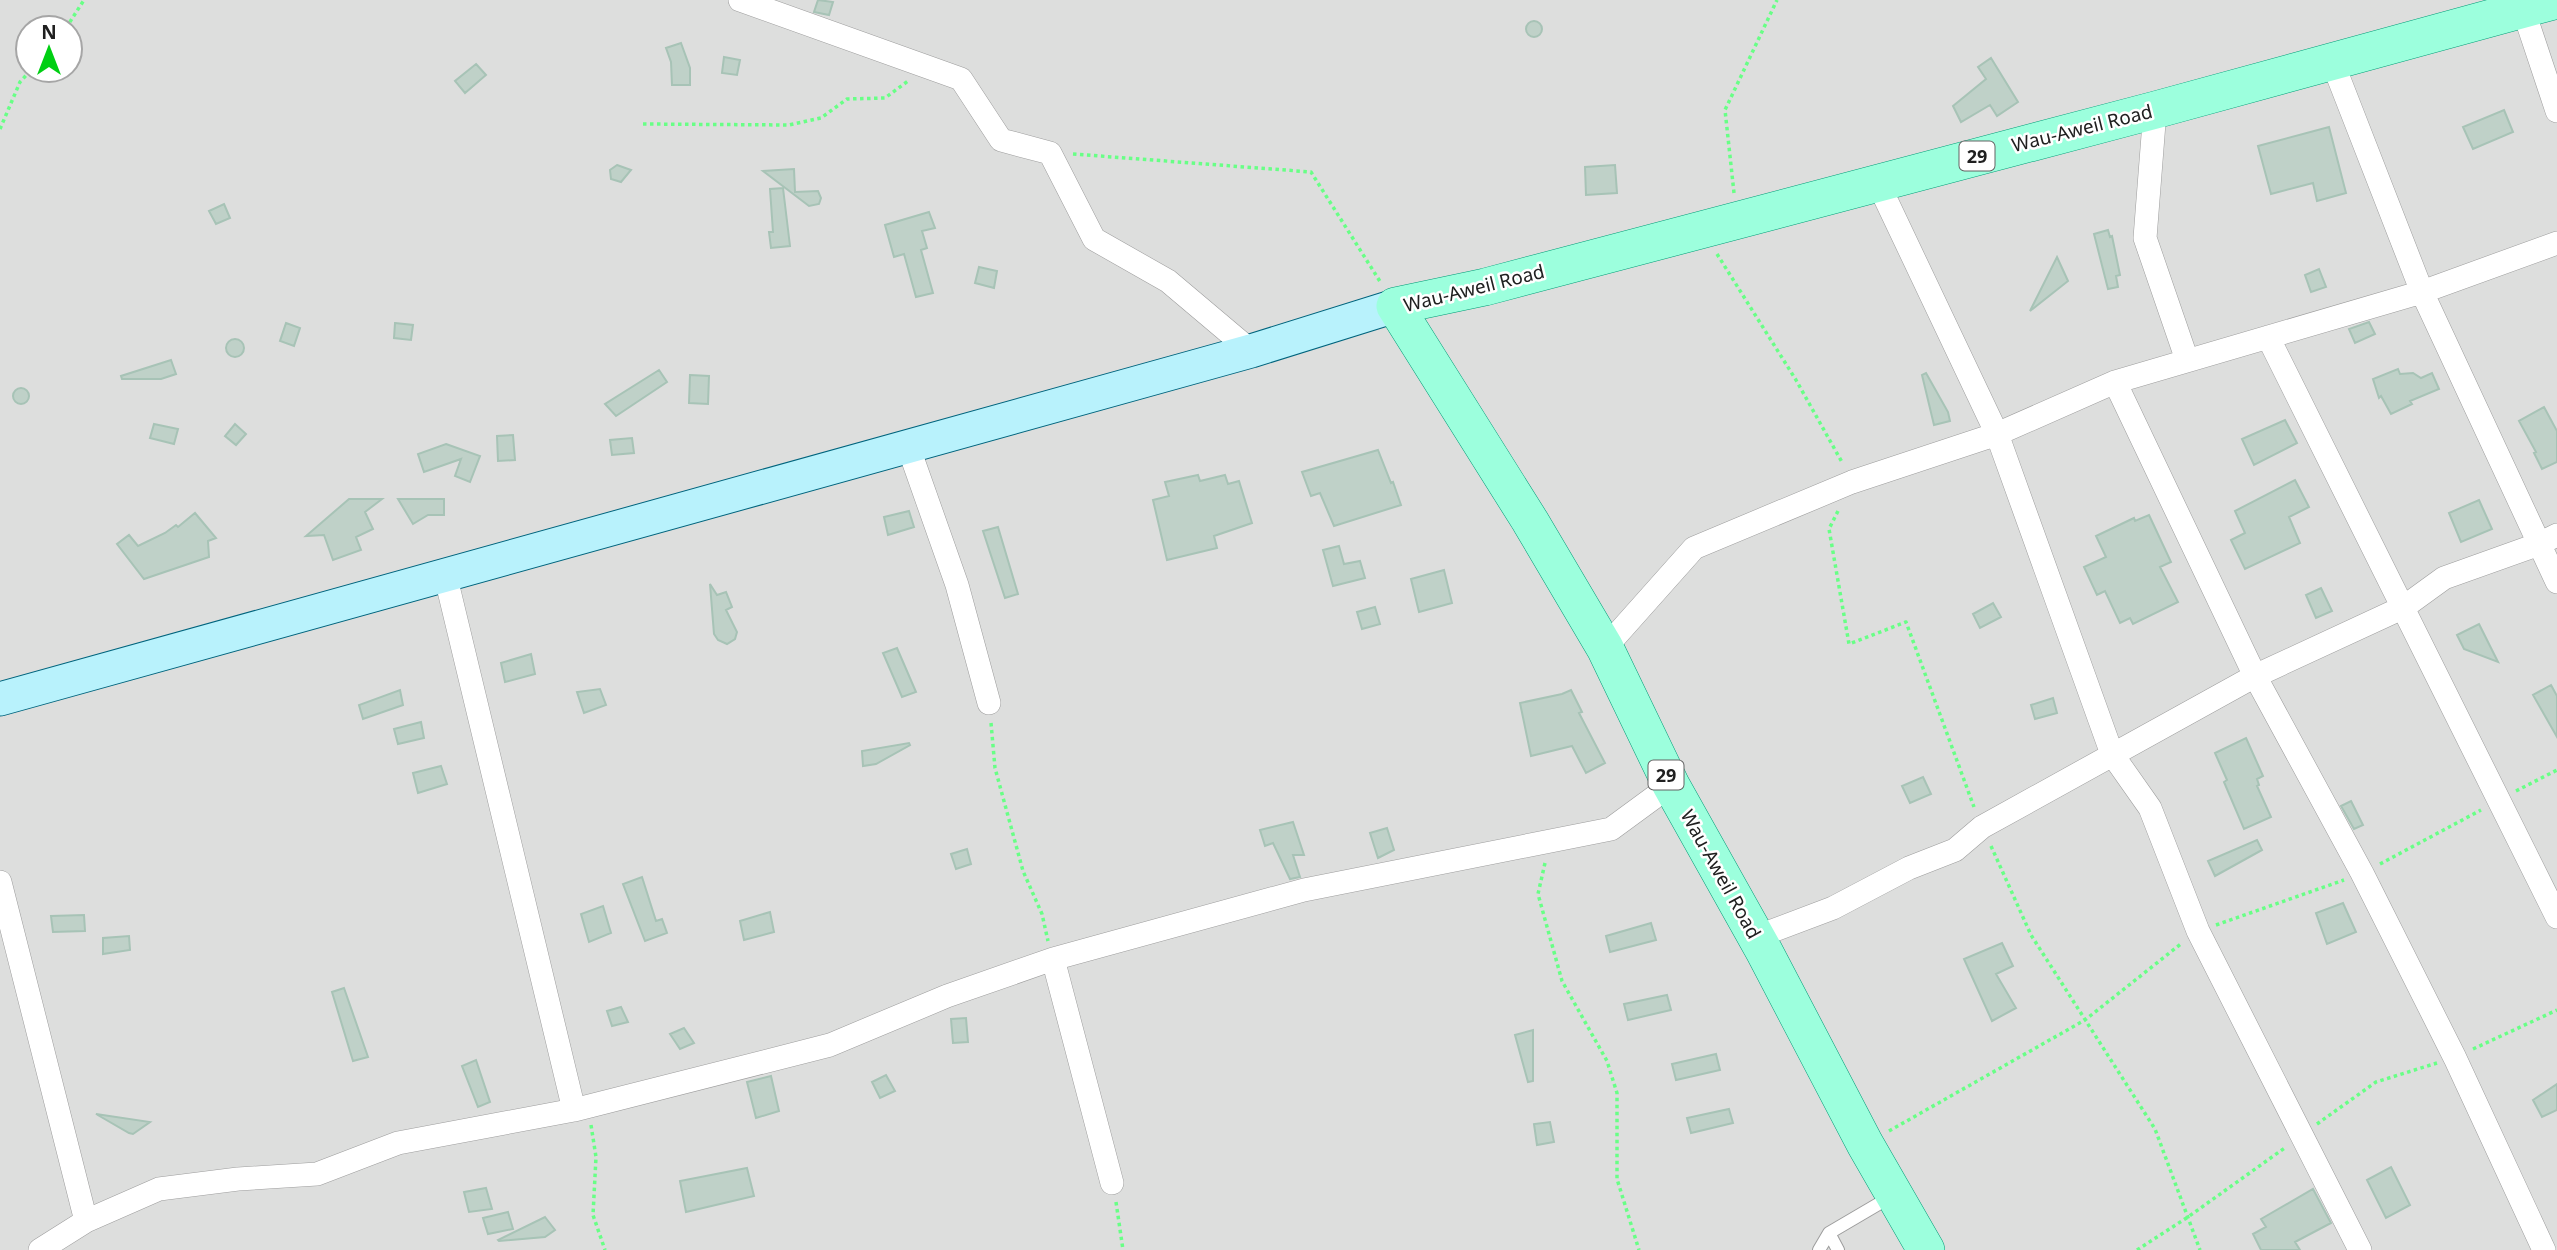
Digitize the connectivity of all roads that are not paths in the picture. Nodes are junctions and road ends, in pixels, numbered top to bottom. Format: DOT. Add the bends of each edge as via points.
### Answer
graph roads {
  1 [pos="740,0"];
  2 [pos="2540,5"];
  3 [pos="2332,61"];
  4 [pos="2155,110"];
  5 [pos="2557,111"];
  6 [pos="1877,181"];
  7 [pos="2557,243"];
  8 [pos="2422,292"];
  9 [pos="1395,306"];
  10 [pos="2268,337"];
  11 [pos="1251,351"];
  12 [pos="2187,360"];
  13 [pos="2115,382"];
  14 [pos="1997,434"];
  15 [pos="908,446"];
  16 [pos="2548,540"];
  17 [pos="445,574"];
  18 [pos="2557,582"];
  19 [pos="2404,607"];
  20 [pos="1605,648"];
  21 [pos="2255,676"];
  22 [pos="0,699"];
  23 [pos="989,703"];
  24 [pos="2112,754"];
  25 [pos="1671,785"];
  26 [pos="0,881"];
  27 [pos="2557,917"];
  28 [pos="1756,937"];
  29 [pos="1052,959"];
  30 [pos="574,1110"];
  31 [pos="1111,1183"];
  32 [pos="1895,1194"];
  33 [pos="86,1221"];
  34 [pos="1829,1233"];
  35 [pos="40,1250"];
  36 [pos="1819,1250"];
  37 [pos="1838,1250"];
  38 [pos="1926,1250"];
  39 [pos="2360,1250"];
  40 [pos="2544,1250"];
  1 -- 11 [label="street" via="961,79 1001,140 1050,153 1094,239 1168,281"];
  2 -- 3 [label="main road, Wau-Aweil Road / 29"];
  2 -- 5 [label="street"];
  3 -- 4 [label="main road, Wau-Aweil Road / 29"];
  3 -- 8 [label="street"];
  4 -- 6 [label="main road, Wau-Aweil Road / 29"];
  4 -- 12 [label="street" via="2144,238"];
  6 -- 9 [label="main road, Wau-Aweil Road / 29" via="1485,287"];
  6 -- 14 [label="street"];
  7 -- 8 [label="street"];
  8 -- 10 [label="street"];
  8 -- 16 [label="street"];
  9 -- 11 [label="street"];
  9 -- 20 [label="main road, Wau-Aweil Road / 29"];
  10 -- 12 [label="street"];
  10 -- 19 [label="street"];
  11 -- 15 [label="street"];
  12 -- 13 [label="street"];
  13 -- 14 [label="street"];
  13 -- 21 [label="street"];
  14 -- 20 [label="street" via="1853,482 1694,548"];
  14 -- 24 [label="street"];
  15 -- 17 [label="street"];
  15 -- 23 [label="street" via="957,585"];
  16 -- 18 [label="street"];
  16 -- 19 [label="street" via="2444,578"];
  17 -- 22 [label="street"];
  17 -- 30 [label="street"];
  19 -- 21 [label="street"];
  19 -- 27 [label="street"];
  20 -- 25 [label="main road, Wau-Aweil Road / 29"];
  21 -- 24 [label="street"];
  21 -- 40 [label="street" via="2362,873"];
  24 -- 28 [label="street" via="1982,827 1955,850 1833,908"];
  24 -- 39 [label="street" via="2150,808 2198,931"];
  25 -- 28 [label="main road, Wau-Aweil Road / 29"];
  25 -- 29 [label="street" via="1611,829 1304,890"];
  26 -- 33 [label="street"];
  28 -- 32 [label="main road, Wau-Aweil Road / 29"];
  29 -- 30 [label="street" via="830,1045"];
  29 -- 31 [label="street"];
  30 -- 33 [label="street" via="398,1143 317,1174 159,1189"];
  32 -- 34 [label="lane"];
  32 -- 38 [label="main road, Wau-Aweil Road / 29"];
  33 -- 35 [label="street"];
  34 -- 36 [label="lane"];
  34 -- 37 [label="lane"];
}
